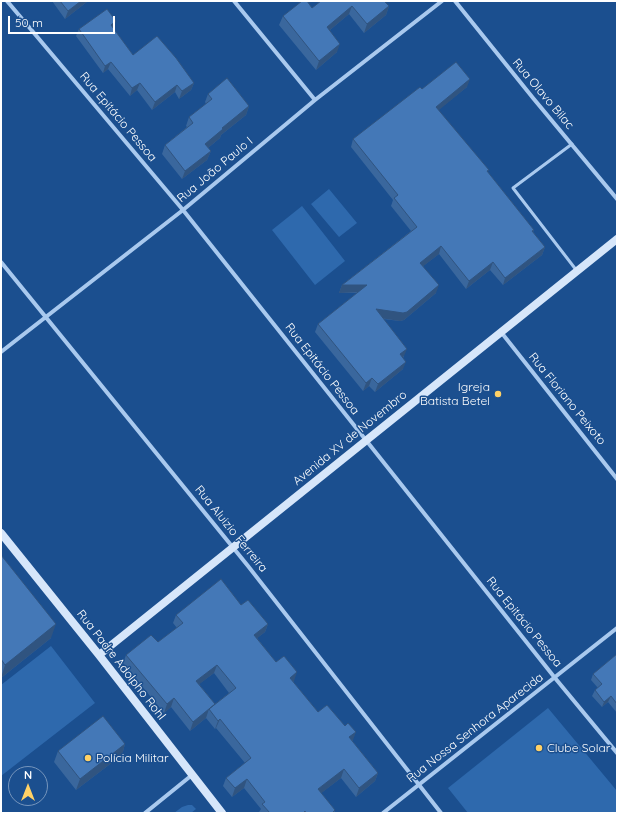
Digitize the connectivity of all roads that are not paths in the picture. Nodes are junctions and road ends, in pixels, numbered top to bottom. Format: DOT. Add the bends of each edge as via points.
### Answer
graph roads {
  1 [pos="7,1"];
  2 [pos="234,1"];
  3 [pos="442,1"];
  4 [pos="454,1"];
  5 [pos="315,100"];
  6 [pos="572,144"];
  7 [pos="617,199"];
  8 [pos="183,210"];
  9 [pos="617,239"];
  10 [pos="1,262"];
  11 [pos="577,271"];
  12 [pos="46,317"];
  13 [pos="501,332"];
  14 [pos="1,352"];
  15 [pos="366,440"];
  16 [pos="617,479"];
  17 [pos="1,532"];
  18 [pos="233,548"];
  19 [pos="617,628"];
  20 [pos="99,655"];
  21 [pos="555,678"];
  22 [pos="617,753"];
  23 [pos="192,775"];
  24 [pos="419,785"];
  25 [pos="145,813"];
  26 [pos="222,813"];
  27 [pos="383,813"];
  28 [pos="441,813"];
  1 -- 8 [label="street, Rua Epitácio Pessoa"];
  2 -- 5 [label="street"];
  3 -- 5 [label="street, Rua João Paulo I"];
  4 -- 6 [label="street, Rua Olavo Bilac"];
  5 -- 8 [label="street, Rua João Paulo I"];
  6 -- 7 [label="street, Rua Olavo Bilac"];
  6 -- 11 [label="lane" via="513,188"];
  8 -- 12 [label="street, Rua João Paulo I"];
  8 -- 15 [label="street, Rua Epitácio Pessoa"];
  9 -- 11 [label="street, Avenida XV de Novembro"];
  10 -- 12 [label="street, Rua Aluizio Ferreira"];
  11 -- 13 [label="street, Avenida XV de Novembro"];
  12 -- 14 [label="street, Rua João Paulo I"];
  12 -- 18 [label="street, Rua Aluizio Ferreira"];
  13 -- 15 [label="street, Avenida XV de Novembro"];
  13 -- 16 [label="street, Rua Floriano Peixoto"];
  15 -- 18 [label="street, Avenida XV de Novembro"];
  15 -- 21 [label="street, Rua Epitácio Pessoa"];
  17 -- 20 [label="street, Rua Padre Adolpho Rohl"];
  18 -- 20 [label="street, Avenida XV de Novembro"];
  18 -- 24 [label="street, Rua Aluizio Ferreira"];
  19 -- 21 [label="street, Rua Nossa Senhora Aparecida"];
  20 -- 23 [label="street, Rua Padre Adolpho Rohl"];
  21 -- 22 [label="street, Rua Epitácio Pessoa"];
  21 -- 24 [label="street, Rua Nossa Senhora Aparecida"];
  23 -- 25 [label="street"];
  23 -- 26 [label="street, Rua Padre Adolpho Rohl"];
  24 -- 27 [label="street, Rua Nossa Senhora Aparecida"];
  24 -- 28 [label="street, Rua Aluizio Ferreira"];
}
